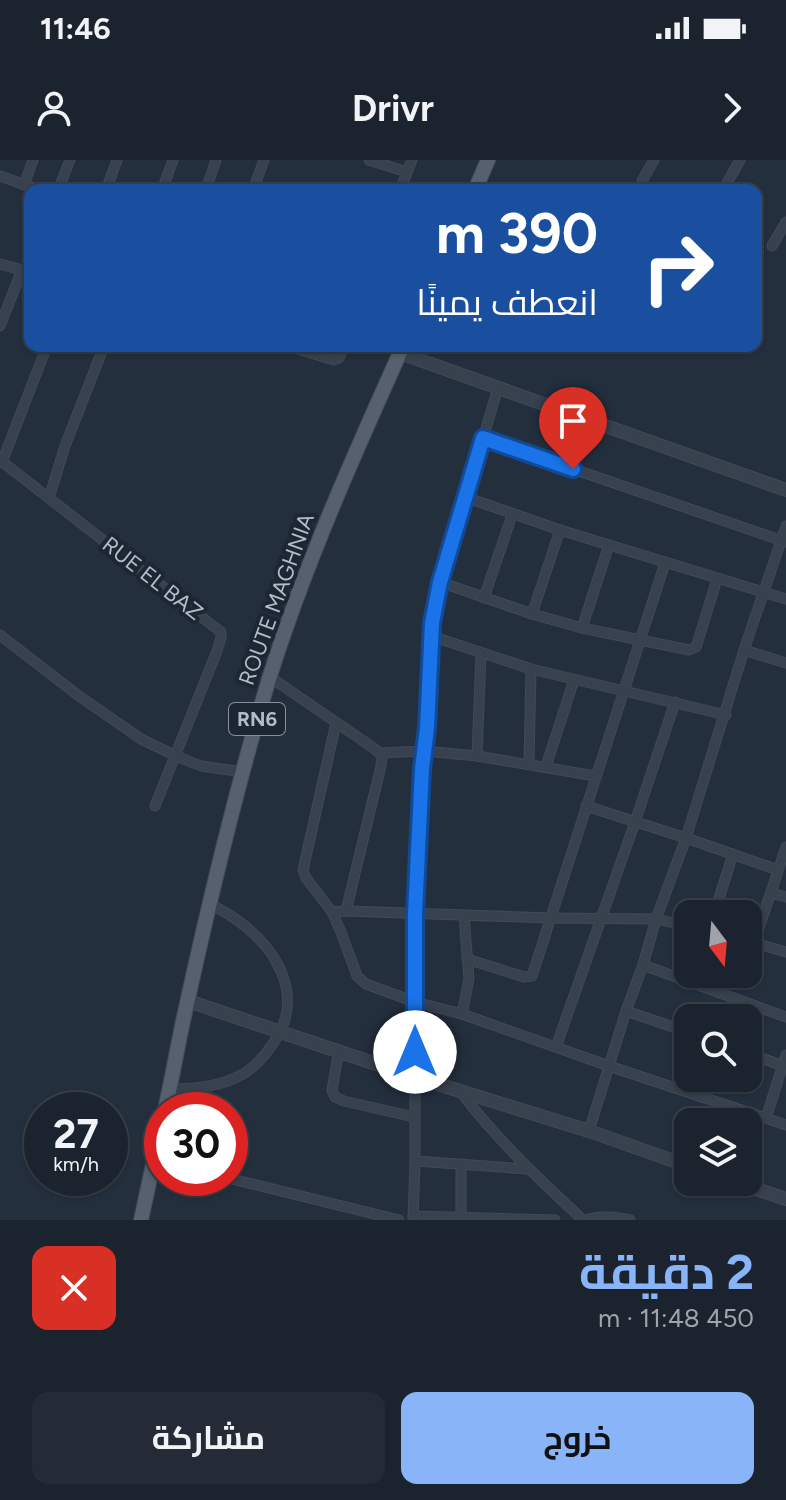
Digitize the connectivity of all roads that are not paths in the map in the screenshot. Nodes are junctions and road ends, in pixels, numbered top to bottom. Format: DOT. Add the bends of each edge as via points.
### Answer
graph roads {
  1 [pos="33,160"];
  2 [pos="70,160"];
  3 [pos="117,160"];
  4 [pos="173,160"];
  5 [pos="216,160"];
  6 [pos="264,160"];
  7 [pos="369,160"];
  8 [pos="412,160"];
  9 [pos="488,160"];
  10 [pos="654,160"];
  11 [pos="740,160"];
  12 [pos="407,172"];
  13 [pos="0,176"];
  14 [pos="642,181"];
  15 [pos="24,184"];
  16 [pos="60,184"];
  17 [pos="108,184"];
  18 [pos="164,184"];
  19 [pos="208,184"];
  20 [pos="255,184"];
  21 [pos="402,184"];
  22 [pos="478,184"];
  23 [pos="726,184"];
  24 [pos="24,185"];
  25 [pos="786,222"];
  26 [pos="772,246"];
  27 [pos="0,264"];
  28 [pos="24,270"];
  29 [pos="24,275"];
  30 [pos="0,326"];
  31 [pos="45,352"];
  32 [pos="102,352"];
  33 [pos="308,352"];
  34 [pos="342,352"];
  35 [pos="401,352"];
  36 [pos="407,352"];
  37 [pos="498,388"];
  38 [pos="483,438"];
  39 [pos="1,461"];
  40 [pos="786,490"];
  41 [pos="465,497"];
  42 [pos="49,498"];
  43 [pos="512,515"];
  44 [pos="786,526"];
  45 [pos="560,530"];
  46 [pos="783,541"];
  47 [pos="609,545"];
  48 [pos="665,563"];
  49 [pos="717,579"];
  50 [pos="440,582"];
  51 [pos="765,591"];
  52 [pos="484,598"];
  53 [pos="786,599"];
  54 [pos="532,614"];
  55 [pos="582,628"];
  56 [pos="0,635"];
  57 [pos="431,636"];
  58 [pos="640,640"];
  59 [pos="744,650"];
  60 [pos="481,653"];
  61 [pos="786,663"];
  62 [pos="531,669"];
  63 [pos="270,677"];
  64 [pos="574,680"];
  65 [pos="624,691"];
  66 [pos="675,702"];
  67 [pos="726,715"];
  68 [pos="336,723"];
  69 [pos="424,751"];
  70 [pos="380,753"];
  71 [pos="176,756"];
  72 [pos="477,756"];
  73 [pos="529,764"];
  74 [pos="546,766"];
  75 [pos="243,772"];
  76 [pos="595,776"];
  77 [pos="155,806"];
  78 [pos="586,806"];
  79 [pos="635,822"];
  80 [pos="686,838"];
  81 [pos="786,847"];
  82 [pos="733,854"];
  83 [pos="778,870"];
  84 [pos="771,893"];
  85 [pos="786,897"];
  86 [pos="718,900"];
  87 [pos="209,904"];
  88 [pos="346,911"];
  89 [pos="332,912"];
  90 [pos="415,914"];
  91 [pos="464,915"];
  92 [pos="762,915"];
  93 [pos="550,918"];
  94 [pos="601,918"];
  95 [pos="656,919"];
  96 [pos="674,923"];
  97 [pos="762,945"];
  98 [pos="786,952"];
  99 [pos="467,959"];
  100 [pos="643,965"];
  101 [pos="188,1001"];
  102 [pos="415,1002"];
  103 [pos="626,1011"];
  104 [pos="462,1014"];
  105 [pos="786,1017"];
  106 [pos="674,1027"];
  107 [pos="282,1032"];
  108 [pos="556,1047"];
  109 [pos="339,1050"];
  110 [pos="762,1056"];
  111 [pos="784,1060"];
  112 [pos="609,1066"];
  113 [pos="415,1077"];
  114 [pos="170,1089"];
  115 [pos="460,1091"];
  116 [pos="169,1092"];
  117 [pos="414,1117"];
  118 [pos="766,1118"];
  119 [pos="786,1125"];
  120 [pos="589,1131"];
  121 [pos="415,1161"];
  122 [pos="674,1161"];
  123 [pos="461,1164"];
  124 [pos="527,1169"];
  125 [pos="248,1183"];
  126 [pos="762,1191"];
  127 [pos="148,1196"];
  128 [pos="786,1199"];
  129 [pos="413,1218"];
  130 [pos="461,1218"];
  131 [pos="141,1220"];
  132 [pos="399,1220"];
  133 [pos="555,1220"];
  134 [pos="584,1220"];
  135 [pos="630,1220"];
  1 -- 15 [label="street"];
  2 -- 16 [label="street"];
  3 -- 17 [label="street"];
  4 -- 18 [label="street"];
  5 -- 19 [label="street"];
  6 -- 20 [label="street"];
  7 -- 12 [label="street"];
  8 -- 12 [label="street"];
  9 -- 22 [label="main road"];
  10 -- 14 [label="street"];
  11 -- 23 [label="street"];
  12 -- 21 [label="street"];
  13 -- 24 [label="street"];
  25 -- 26 [label="street"];
  27 -- 28 [label="street"];
  29 -- 30 [label="street"];
  31 -- 39 [label="street"];
  32 -- 42 [label="street"];
  33 -- 34 [label="street" via="334,360"];
  35 -- 63 [label="main road, ROUTE MAGHNIA / RN6" via="324,527"];
  36 -- 37 [label="street"];
  37 -- 38 [label="street"];
  37 -- 40 [label="street"];
  38 -- 41 [label="street"];
  38 -- 46 [label="street"];
  39 -- 42 [label="street, RUE EL BAZ"];
  41 -- 43 [label="street"];
  41 -- 50 [label="street"];
  42 -- 71 [label="street, RUE EL BAZ" via="221,632"];
  43 -- 45 [label="street"];
  43 -- 52 [label="street"];
  44 -- 46 [label="street"];
  45 -- 47 [label="street"];
  45 -- 54 [label="street"];
  46 -- 51 [label="street"];
  47 -- 48 [label="street"];
  47 -- 55 [label="street"];
  48 -- 49 [label="street"];
  48 -- 58 [label="street"];
  49 -- 51 [label="street"];
  49 -- 58 [label="street" via="696,647"];
  50 -- 52 [label="street"];
  50 -- 57 [label="street"];
  51 -- 53 [label="street"];
  51 -- 59 [label="street"];
  52 -- 54 [label="street"];
  54 -- 55 [label="street"];
  55 -- 58 [label="street"];
  56 -- 71 [label="street" via="141,739"];
  57 -- 60 [label="street"];
  57 -- 69 [label="street"];
  58 -- 65 [label="street"];
  59 -- 61 [label="street"];
  59 -- 67 [label="street"];
  60 -- 62 [label="street"];
  60 -- 72 [label="street"];
  62 -- 64 [label="street"];
  62 -- 73 [label="street"];
  63 -- 68 [label="street"];
  63 -- 75 [label="main road, ROUTE MAGHNIA / RN6"];
  64 -- 65 [label="street"];
  64 -- 74 [label="street"];
  65 -- 66 [label="street"];
  65 -- 76 [label="street"];
  66 -- 67 [label="street"];
  66 -- 79 [label="street"];
  67 -- 80 [label="street"];
  68 -- 70 [label="street"];
  68 -- 89 [label="street" via="303,870"];
  69 -- 70 [label="street"];
  69 -- 72 [label="street"];
  69 -- 90 [label="street"];
  70 -- 88 [label="street"];
  71 -- 75 [label="street"];
  71 -- 77 [label="street"];
  72 -- 73 [label="street"];
  73 -- 74 [label="street"];
  74 -- 76 [label="street"];
  75 -- 87 [label="main road, ROUTE MAGHNIA / RN6"];
  76 -- 78 [label="street"];
  78 -- 79 [label="street"];
  78 -- 93 [label="street"];
  79 -- 80 [label="street"];
  79 -- 94 [label="street"];
  80 -- 82 [label="street"];
  80 -- 95 [label="street"];
  81 -- 83 [label="street"];
  82 -- 83 [label="street"];
  82 -- 86 [label="street"];
  83 -- 84 [label="street"];
  84 -- 85 [label="street"];
  84 -- 92 [label="street"];
  87 -- 101 [label="main road, ROUTE MAGHNIA / RN6"];
  87 -- 107 [label="street" via="245,924 273,957 287,991"];
  88 -- 89 [label="street"];
  88 -- 90 [label="street"];
  89 -- 102 [label="street" via="361,981"];
  90 -- 91 [label="street"];
  90 -- 102 [label="street"];
  91 -- 93 [label="street"];
  91 -- 99 [label="street"];
  93 -- 94 [label="street"];
  93 -- 99 [label="street" via="531,977"];
  94 -- 95 [label="street"];
  94 -- 108 [label="street"];
  95 -- 96 [label="street"];
  95 -- 100 [label="street"];
  97 -- 98 [label="street"];
  99 -- 104 [label="street"];
  100 -- 103 [label="street"];
  100 -- 105 [label="street"];
  101 -- 107 [label="street"];
  101 -- 114 [label="main road, ROUTE MAGHNIA / RN6"];
  102 -- 104 [label="street"];
  102 -- 113 [label="street"];
  103 -- 106 [label="street"];
  103 -- 112 [label="street"];
  104 -- 108 [label="street"];
  107 -- 109 [label="street"];
  107 -- 114 [label="street" via="241,1075 224,1083"];
  108 -- 112 [label="street"];
  109 -- 113 [label="street"];
  109 -- 117 [label="street" via="335,1097"];
  110 -- 111 [label="street"];
  111 -- 118 [label="street"];
  112 -- 118 [label="street"];
  112 -- 120 [label="street"];
  113 -- 115 [label="street"];
  113 -- 117 [label="street"];
  114 -- 116 [label="main road, ROUTE MAGHNIA / RN6"];
  115 -- 120 [label="street"];
  115 -- 124 [label="street"];
  117 -- 121 [label="street"];
  118 -- 119 [label="street"];
  120 -- 122 [label="street"];
  121 -- 123 [label="street"];
  121 -- 129 [label="street"];
  123 -- 124 [label="street"];
  123 -- 130 [label="street"];
  124 -- 134 [label="street"];
  125 -- 132 [label="street"];
  126 -- 128 [label="street"];
  127 -- 131 [label="main road"];
  129 -- 130 [label="street"];
  130 -- 133 [label="street"];
  134 -- 135 [label="street"];
}
